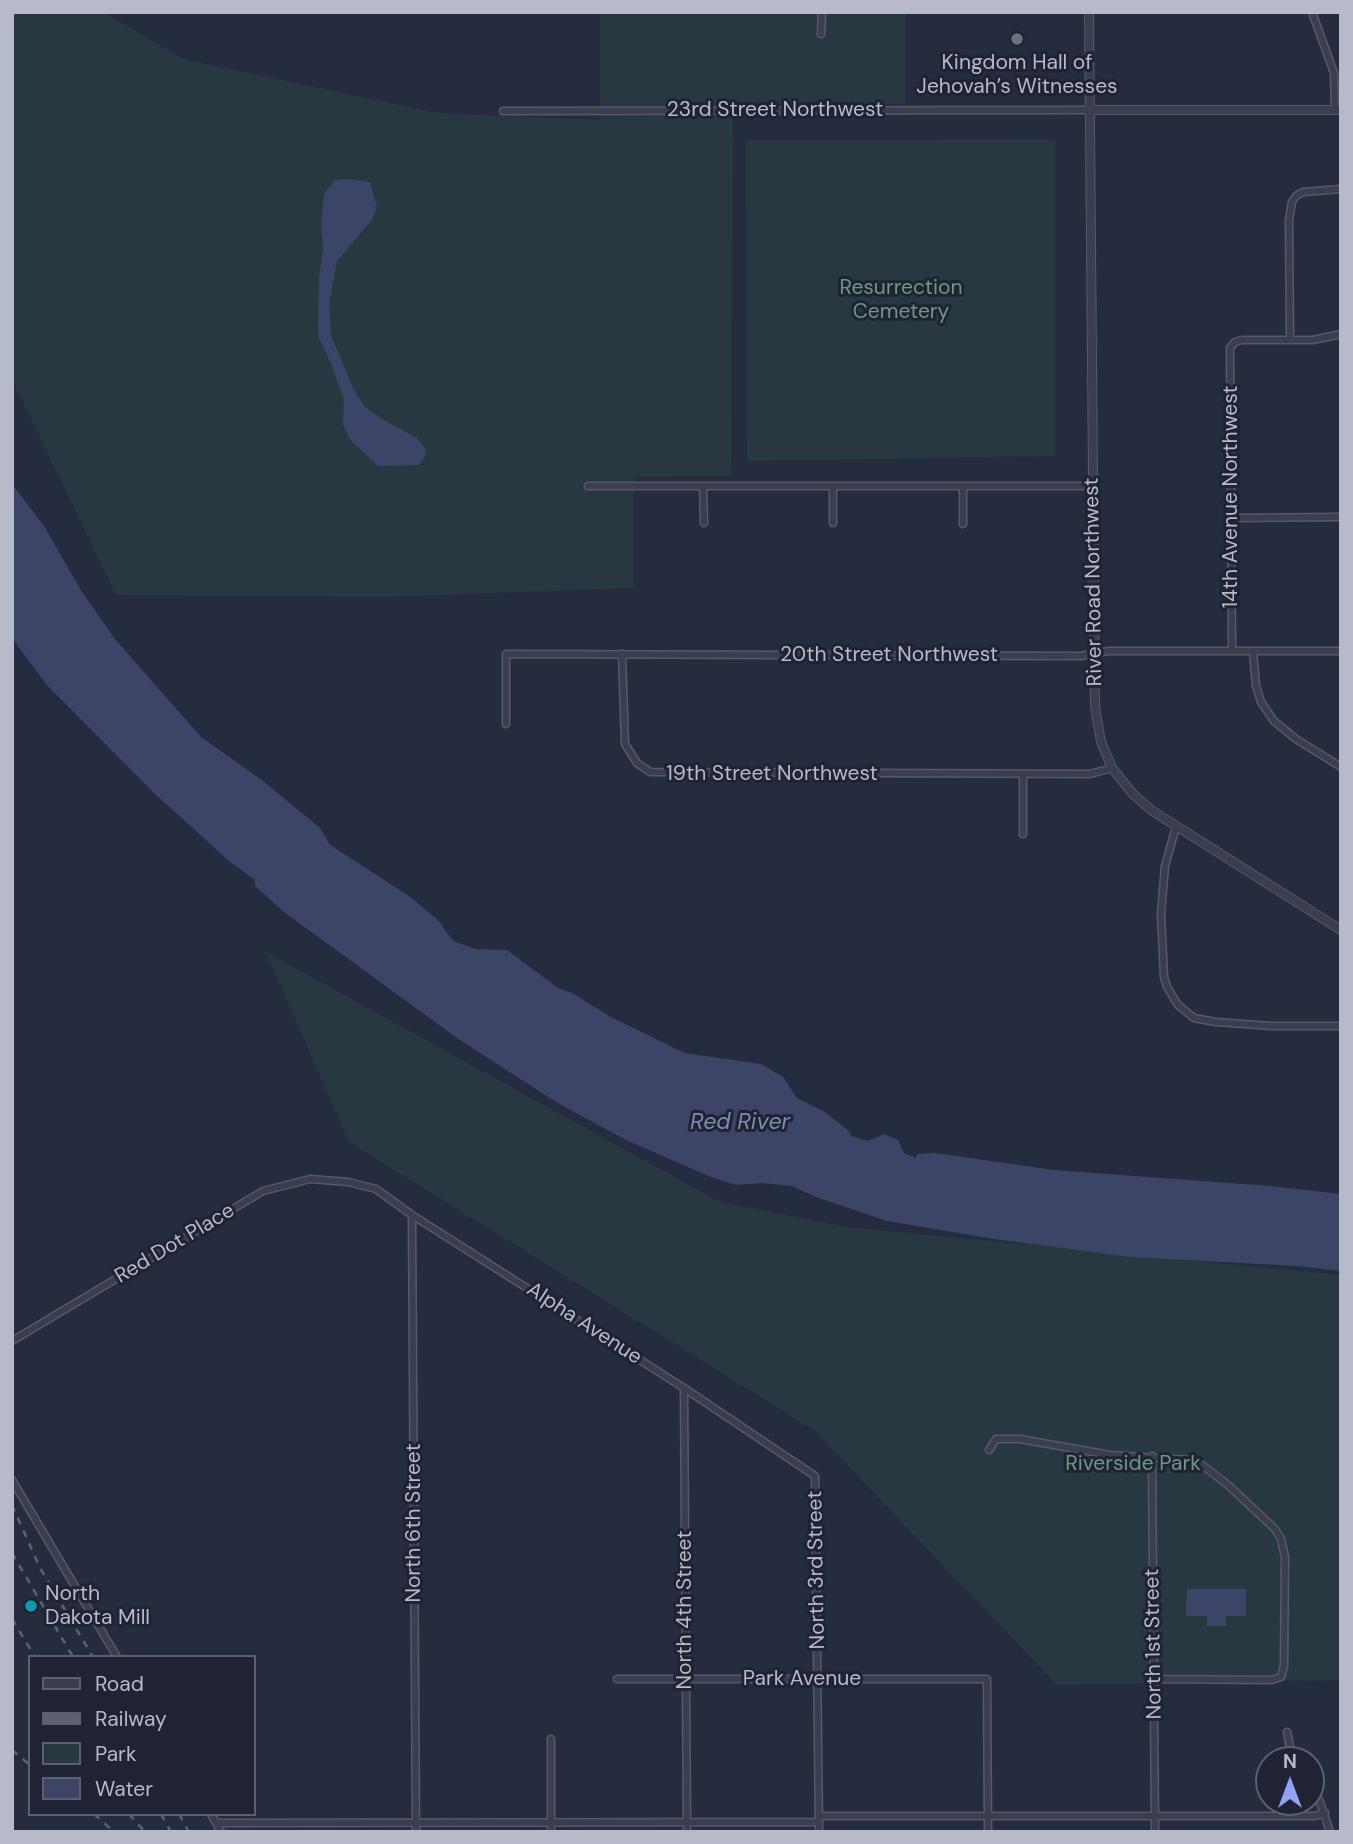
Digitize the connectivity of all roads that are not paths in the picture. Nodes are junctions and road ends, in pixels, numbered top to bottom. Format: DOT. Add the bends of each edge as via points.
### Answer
graph roads {
  1 [pos="822,12"];
  2 [pos="1089,12"];
  3 [pos="1312,12"];
  4 [pos="821,33"];
  5 [pos="1089,110"];
  6 [pos="1338,110"];
  7 [pos="503,111"];
  8 [pos="1341,189"];
  9 [pos="1341,334"];
  10 [pos="1290,340"];
  11 [pos="589,486"];
  12 [pos="703,486"];
  13 [pos="963,486"];
  14 [pos="1093,486"];
  15 [pos="833,487"];
  16 [pos="1341,517"];
  17 [pos="1232,518"];
  18 [pos="704,523"];
  19 [pos="833,523"];
  20 [pos="963,524"];
  21 [pos="1232,651"];
  22 [pos="1253,651"];
  23 [pos="1341,651"];
  24 [pos="1095,653"];
  25 [pos="622,654"];
  26 [pos="506,724"];
  27 [pos="1112,768"];
  28 [pos="1341,768"];
  29 [pos="1023,775"];
  30 [pos="1175,827"];
  31 [pos="1023,834"];
  32 [pos="1341,930"];
  33 [pos="1341,1026"];
  34 [pos="348,1182"];
  35 [pos="412,1215"];
  36 [pos="12,1341"];
  37 [pos="684,1388"];
  38 [pos="989,1450"];
  39 [pos="1152,1457"];
  40 [pos="815,1476"];
  41 [pos="12,1480"];
  42 [pos="116,1655"];
  43 [pos="617,1679"];
  44 [pos="686,1679"];
  45 [pos="818,1679"];
  46 [pos="1154,1679"];
  47 [pos="1287,1732"];
  48 [pos="551,1739"];
  49 [pos="1290,1746"];
  50 [pos="1325,1813"];
  51 [pos="212,1816"];
  52 [pos="988,1816"];
  53 [pos="1155,1816"];
  54 [pos="1255,1816"];
  55 [pos="819,1819"];
  56 [pos="416,1822"];
  57 [pos="551,1822"];
  58 [pos="687,1822"];
  59 [pos="216,1823"];
  60 [pos="221,1832"];
  61 [pos="416,1832"];
  62 [pos="551,1832"];
  63 [pos="687,1832"];
  64 [pos="819,1832"];
  65 [pos="988,1832"];
  66 [pos="1155,1832"];
  67 [pos="1330,1832"];
  1 -- 4 [label="street"];
  2 -- 5 [label="street, River Road Northwest"];
  3 -- 6 [label="street" via="1334,73"];
  5 -- 6 [label="street, 23rd Street Northwest"];
  5 -- 7 [label="street, 23rd Street Northwest"];
  5 -- 14 [label="street, River Road Northwest"];
  8 -- 10 [label="street" via="1303,191 1292,202"];
  9 -- 10 [label="street"];
  10 -- 17 [label="street, 14th Avenue Northwest" via="1242,340 1232,345"];
  11 -- 12 [label="street"];
  12 -- 15 [label="street"];
  12 -- 18 [label="street"];
  13 -- 14 [label="street"];
  13 -- 15 [label="street"];
  13 -- 20 [label="street"];
  14 -- 24 [label="street, River Road Northwest"];
  15 -- 19 [label="street"];
  16 -- 17 [label="street"];
  17 -- 21 [label="street, 14th Avenue Northwest"];
  21 -- 22 [label="street, 20th Street Northwest"];
  21 -- 24 [label="street, 20th Street Northwest"];
  22 -- 23 [label="street, 20th Street Northwest"];
  22 -- 28 [label="street" via="1256,686 1267,712 1284,731"];
  24 -- 25 [label="street, 20th Street Northwest"];
  24 -- 27 [label="street, River Road Northwest" via="1096,718"];
  25 -- 26 [label="street, 20th Street Northwest" via="506,654"];
  25 -- 29 [label="street, 19th Street Northwest" via="625,744 637,763 650,772"];
  27 -- 29 [label="street, 19th Street Northwest" via="1098,774"];
  27 -- 30 [label="street, River Road Northwest" via="1141,802"];
  29 -- 31 [label="street"];
  30 -- 32 [label="street, River Road Northwest"];
  30 -- 33 [label="street" via="1165,866 1161,914 1164,977 1178,1005 1202,1020"];
  34 -- 35 [label="street, Alpha Avenue" via="376,1189"];
  34 -- 36 [label="street, Red Dot Place" via="310,1179 264,1191"];
  35 -- 37 [label="street, Alpha Avenue"];
  35 -- 56 [label="street, North 6th Street"];
  37 -- 40 [label="street, Alpha Avenue"];
  37 -- 44 [label="street, North 4th Street"];
  38 -- 39 [label="street" via="996,1440 1020,1439 1110,1455"];
  39 -- 46 [label="street, North 1st Street"];
  39 -- 46 [label="street" via="1202,1465 1258,1511 1280,1539 1285,1557 1281,1677"];
  40 -- 45 [label="street, North 3rd Street"];
  41 -- 42 [label="street"];
  43 -- 44 [label="street, Park Avenue"];
  44 -- 45 [label="street, Park Avenue"];
  44 -- 58 [label="street, North 4th Street"];
  45 -- 52 [label="street, Park Avenue" via="987,1679"];
  45 -- 55 [label="street, North 3rd Street"];
  46 -- 53 [label="street, North 1st Street"];
  47 -- 49 [label="street"];
  48 -- 57 [label="street"];
  50 -- 67 [label="street"];
  51 -- 59 [label="street"];
  52 -- 53 [label="street"];
  52 -- 55 [label="street"];
  52 -- 65 [label="street"];
  53 -- 54 [label="street"];
  53 -- 66 [label="street, North 1st Street"];
  55 -- 58 [label="street"];
  55 -- 64 [label="street, North 3rd Street"];
  56 -- 57 [label="street"];
  56 -- 59 [label="street"];
  56 -- 61 [label="street, North 6th Street"];
  57 -- 58 [label="street"];
  57 -- 62 [label="street"];
  58 -- 63 [label="street, North 4th Street"];
  59 -- 60 [label="street"];
}
